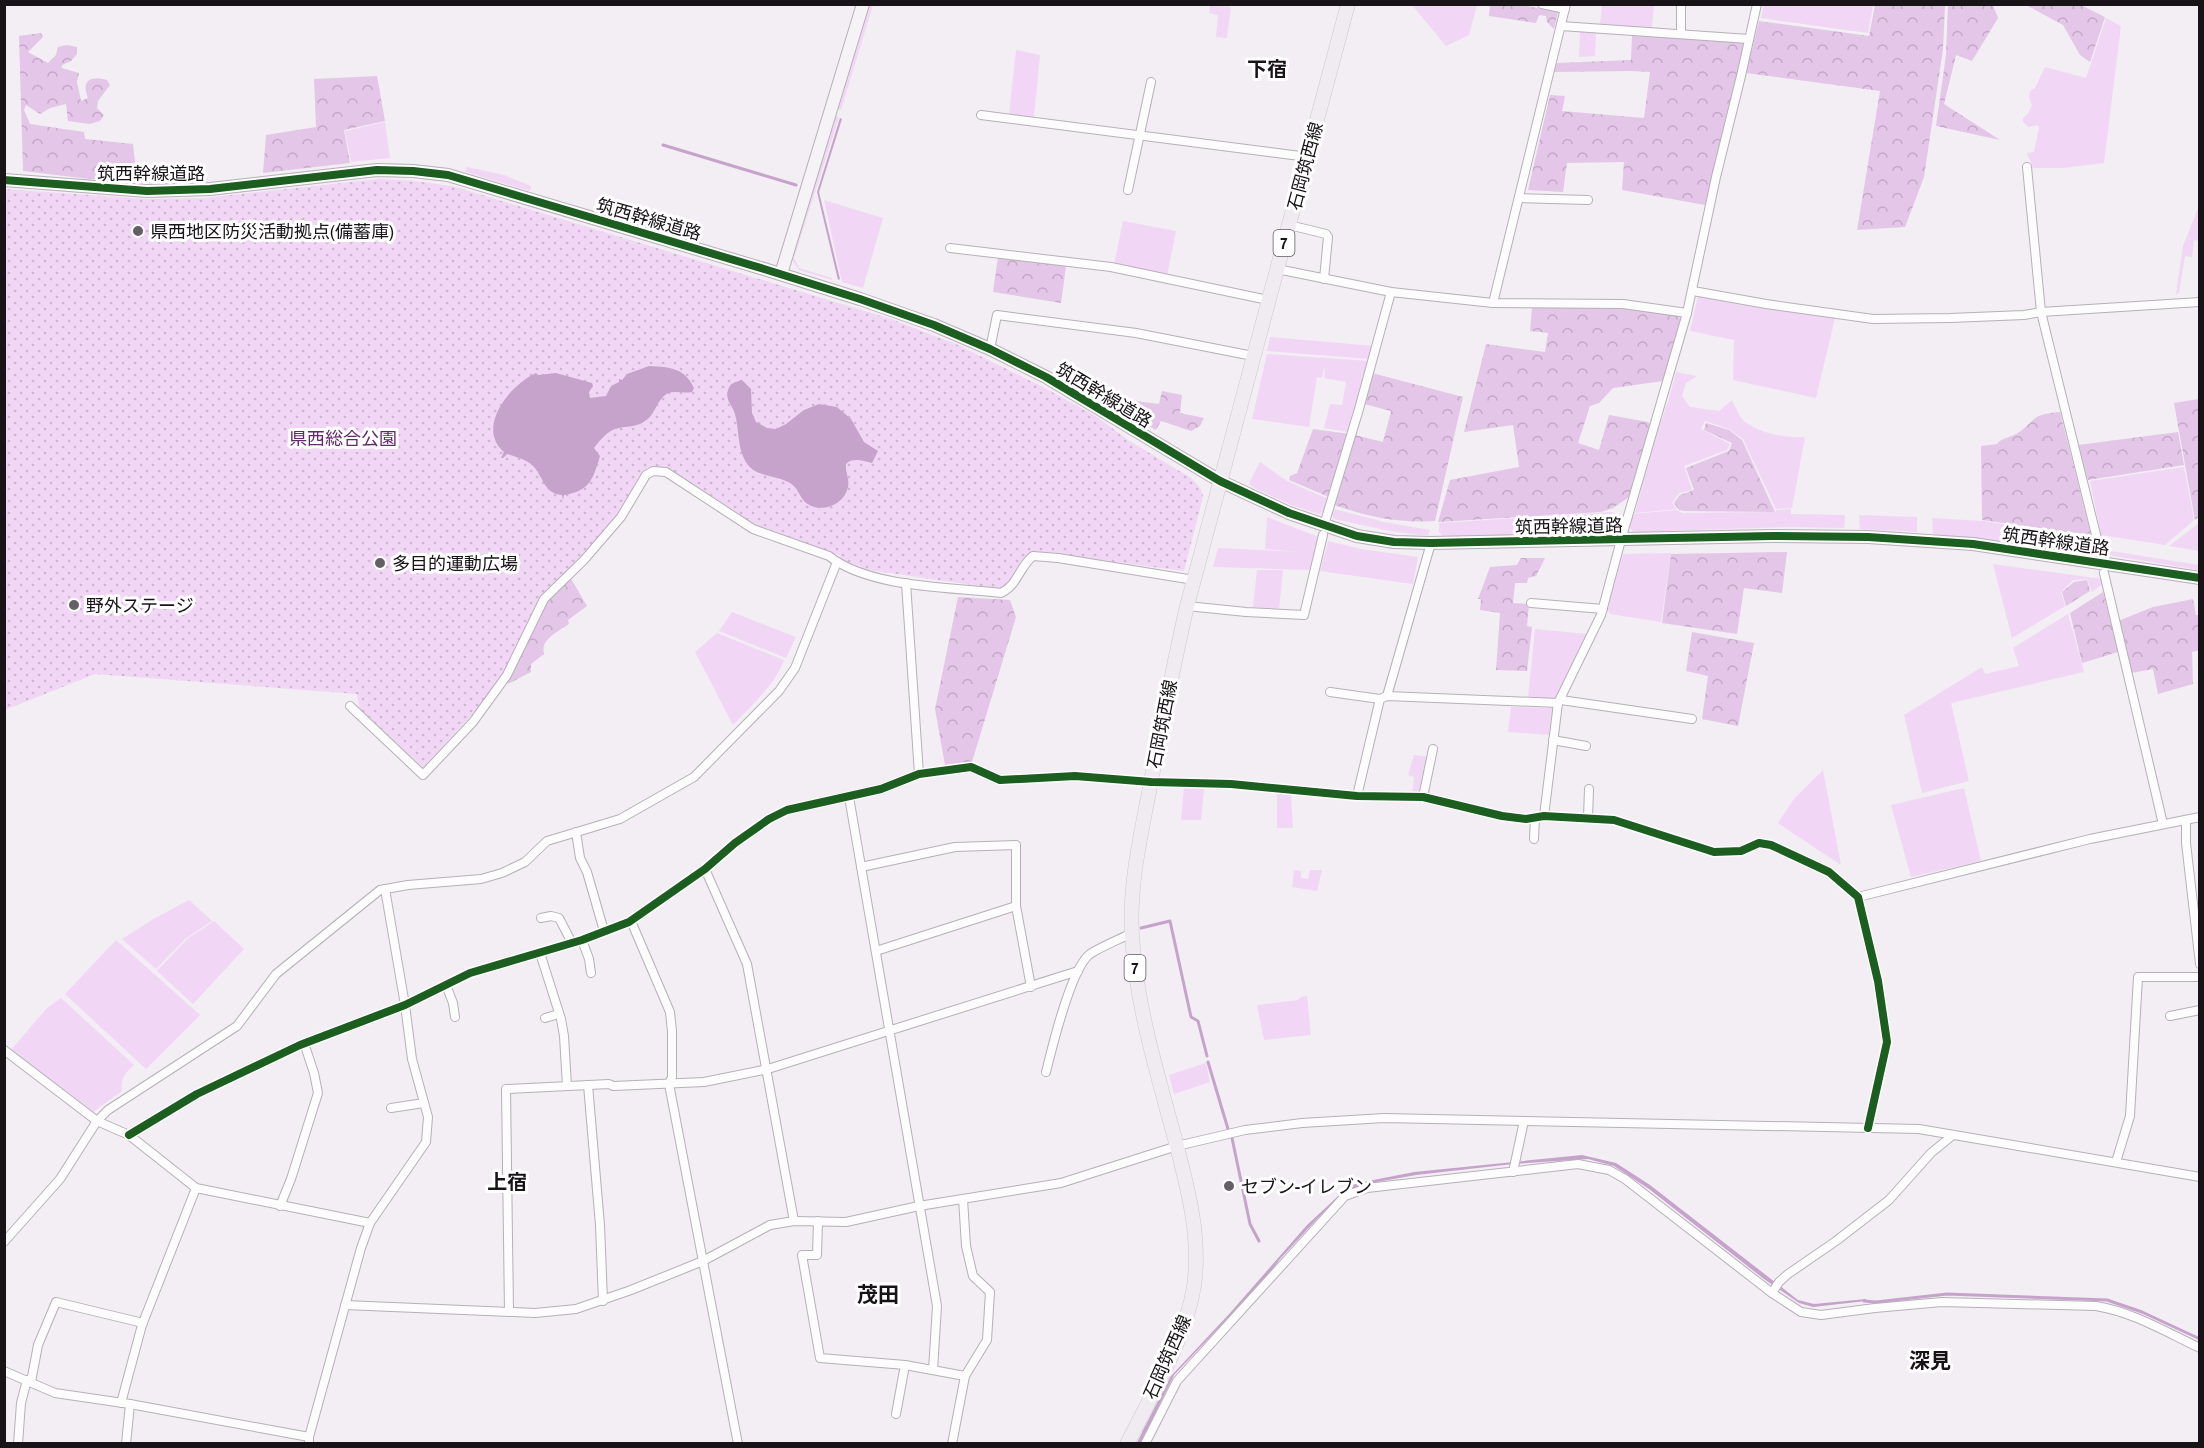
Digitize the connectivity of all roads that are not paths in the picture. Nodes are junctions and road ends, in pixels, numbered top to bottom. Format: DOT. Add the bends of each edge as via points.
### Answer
graph roads {
  1 [pos="863,4"];
  2 [pos="1348,4"];
  3 [pos="1542,4"];
  4 [pos="1681,4"];
  5 [pos="1757,4"];
  6 [pos="1566,7"];
  7 [pos="1561,26"];
  8 [pos="1681,34"];
  9 [pos="1749,39"];
  10 [pos="1151,82"];
  11 [pos="981,115"];
  12 [pos="1139,136"];
  13 [pos="1308,157"];
  14 [pos="2027,167"];
  15 [pos="4,180"];
  16 [pos="1128,190"];
  17 [pos="1519,198"];
  18 [pos="1588,200"];
  19 [pos="1289,225"];
  20 [pos="950,248"];
  21 [pos="1277,269"];
  22 [pos="781,274"];
  23 [pos="1324,279"];
  24 [pos="1693,291"];
  25 [pos="1391,292"];
  26 [pos="1268,300"];
  27 [pos="1493,303"];
  28 [pos="2199,303"];
  29 [pos="2041,312"];
  30 [pos="1687,313"];
  31 [pos="990,349"];
  32 [pos="1253,356"];
  33 [pos="1220,482"];
  34 [pos="1324,530"];
  35 [pos="1621,540"];
  36 [pos="1431,543"];
  37 [pos="837,562"];
  38 [pos="2103,568"];
  39 [pos="2199,578"];
  40 [pos="1194,580"];
  41 [pos="906,583"];
  42 [pos="1531,603"];
  43 [pos="1187,606"];
  44 [pos="1603,609"];
  45 [pos="1330,692"];
  46 [pos="1383,697"];
  47 [pos="1560,701"];
  48 [pos="350,706"];
  49 [pos="1692,719"];
  50 [pos="1553,740"];
  51 [pos="1586,746"];
  52 [pos="1433,749"];
  53 [pos="919,774"];
  54 [pos="1151,782"];
  55 [pos="1589,789"];
  56 [pos="1357,795"];
  57 [pos="849,797"];
  58 [pos="1423,797"];
  59 [pos="1539,817"];
  60 [pos="2199,817"];
  61 [pos="1588,818"];
  62 [pos="2186,819"];
  63 [pos="2163,824"];
  64 [pos="576,832"];
  65 [pos="1534,838"];
  66 [pos="861,867"];
  67 [pos="705,869"];
  68 [pos="385,889"];
  69 [pos="1858,897"];
  70 [pos="1016,906"];
  71 [pos="542,918"];
  72 [pos="631,921"];
  73 [pos="604,932"];
  74 [pos="1132,933"];
  75 [pos="582,940"];
  76 [pos="572,943"];
  77 [pos="876,951"];
  78 [pos="540,952"];
  79 [pos="2199,964"];
  80 [pos="1078,971"];
  81 [pos="591,973"];
  82 [pos="2199,977"];
  83 [pos="446,985"];
  84 [pos="1031,987"];
  85 [pos="405,1005"];
  86 [pos="2199,1010"];
  87 [pos="559,1014"];
  88 [pos="2170,1016"];
  89 [pos="455,1017"];
  90 [pos="545,1018"];
  91 [pos="890,1031"];
  92 [pos="304,1043"];
  93 [pos="4,1050"];
  94 [pos="768,1070"];
  95 [pos="1046,1072"];
  96 [pos="669,1084"];
  97 [pos="588,1085"];
  98 [pos="567,1086"];
  99 [pos="424,1103"];
  100 [pos="391,1108"];
  101 [pos="97,1121"];
  102 [pos="1524,1121"];
  103 [pos="1868,1128"];
  104 [pos="129,1134"];
  105 [pos="1953,1135"];
  106 [pos="1177,1146"];
  107 [pos="2116,1162"];
  108 [pos="1513,1172"];
  109 [pos="2199,1177"];
  110 [pos="196,1188"];
  111 [pos="963,1199"];
  112 [pos="280,1206"];
  113 [pos="919,1206"];
  114 [pos="794,1221"];
  115 [pos="818,1221"];
  116 [pos="370,1223"];
  117 [pos="4,1242"];
  118 [pos="703,1261"];
  119 [pos="1772,1293"];
  120 [pos="603,1301"];
  121 [pos="345,1305"];
  122 [pos="509,1312"];
  123 [pos="143,1323"];
  124 [pos="2199,1348"];
  125 [pos="905,1365"];
  126 [pos="933,1370"];
  127 [pos="4,1371"];
  128 [pos="965,1376"];
  129 [pos="29,1381"];
  130 [pos="126,1403"];
  131 [pos="896,1414"];
  132 [pos="309,1440"];
  133 [pos="18,1443"];
  134 [pos="126,1443"];
  135 [pos="738,1443"];
  136 [pos="952,1443"];
  137 [pos="1127,1443"];
  138 [pos="1145,1443"];
  1 -- 22 [label="street"];
  2 -- 13 [label="main road, 石岡筑西線 / 7"];
  3 -- 6 [label="street"];
  4 -- 8 [label="street"];
  5 -- 9 [label="street"];
  6 -- 7 [label="street"];
  7 -- 8 [label="street"];
  7 -- 17 [label="street"];
  8 -- 9 [label="street"];
  9 -- 24 [label="street"];
  10 -- 12 [label="street"];
  11 -- 12 [label="street"];
  12 -- 13 [label="street"];
  12 -- 16 [label="street"];
  13 -- 19 [label="main road, 石岡筑西線 / 7"];
  14 -- 29 [label="street"];
  15 -- 22 [label="street, 筑西幹線道路" via="147,191 210,189 377,170 448,175"];
  17 -- 18 [label="street"];
  17 -- 27 [label="street"];
  19 -- 21 [label="main road, 石岡筑西線 / 7"];
  19 -- 23 [label="street" via="1328,237"];
  20 -- 26 [label="street" via="1111,267"];
  21 -- 23 [label="street"];
  21 -- 26 [label="main road, 石岡筑西線 / 7"];
  22 -- 31 [label="street, 筑西幹線道路" via="892,310"];
  23 -- 25 [label="street"];
  24 -- 29 [label="street" via="1873,319"];
  24 -- 30 [label="street"];
  25 -- 27 [label="street"];
  25 -- 34 [label="street"];
  26 -- 32 [label="main road, 石岡筑西線 / 7"];
  27 -- 30 [label="street" via="1623,304"];
  28 -- 29 [label="street"];
  29 -- 38 [label="street"];
  30 -- 35 [label="street"];
  31 -- 32 [label="street" via="997,315 1136,333"];
  31 -- 33 [label="street, 筑西幹線道路" via="1046,377"];
  32 -- 33 [label="main road, 石岡筑西線 / 7"];
  33 -- 34 [label="street, 筑西幹線道路"];
  33 -- 40 [label="main road, 石岡筑西線 / 7"];
  34 -- 36 [label="street, 筑西幹線道路" via="1394,542"];
  34 -- 43 [label="street" via="1304,615"];
  35 -- 36 [label="street, 筑西幹線道路"];
  35 -- 38 [label="street, 筑西幹線道路" via="1868,537 1974,544"];
  35 -- 44 [label="street"];
  36 -- 46 [label="street"];
  37 -- 41 [label="street" via="868,575"];
  37 -- 48 [label="street" via="753,529 666,472 653,471 646,475 621,517 544,599 507,675 473,722 423,775"];
  37 -- 64 [label="street" via="795,668 741,731 694,777 620,819"];
  38 -- 39 [label="street, 筑西幹線道路"];
  38 -- 63 [label="street"];
  40 -- 41 [label="street" via="1033,556 1024,563 1016,581 1001,593"];
  40 -- 43 [label="main road, 石岡筑西線 / 7"];
  41 -- 53 [label="street"];
  42 -- 44 [label="street"];
  43 -- 54 [label="main road, 石岡筑西線 / 7"];
  44 -- 47 [label="street"];
  45 -- 46 [label="street"];
  46 -- 47 [label="street"];
  46 -- 56 [label="street"];
  47 -- 49 [label="street"];
  47 -- 50 [label="street"];
  50 -- 51 [label="street"];
  50 -- 59 [label="street"];
  52 -- 58 [label="street"];
  53 -- 54 [label="street" via="971,767 1000,780 1075,776"];
  53 -- 57 [label="street"];
  54 -- 56 [label="street" via="1231,784"];
  54 -- 74 [label="main road, 石岡筑西線 / 7" via="1134,876"];
  55 -- 61 [label="street"];
  56 -- 58 [label="street"];
  57 -- 66 [label="street"];
  57 -- 67 [label="street" via="787,810 769,819"];
  58 -- 59 [label="street" via="1502,816"];
  59 -- 61 [label="street"];
  59 -- 65 [label="street"];
  60 -- 62 [label="street"];
  61 -- 69 [label="street" via="1614,820 1714,852 1741,851 1759,843 1771,845 1828,872"];
  62 -- 63 [label="street"];
  62 -- 79 [label="street"];
  63 -- 69 [label="street"];
  64 -- 68 [label="street" via="547,841 525,862 502,873 481,879"];
  64 -- 73 [label="street" via="580,858"];
  66 -- 70 [label="street" via="955,847 1016,845"];
  66 -- 77 [label="street"];
  67 -- 72 [label="street"];
  67 -- 94 [label="street" via="747,964"];
  68 -- 85 [label="street"];
  68 -- 101 [label="street" via="276,974 237,1026"];
  69 -- 103 [label="street" via="1878,981 1887,1042"];
  70 -- 77 [label="street"];
  70 -- 84 [label="street"];
  71 -- 76 [label="street" via="559,918"];
  72 -- 73 [label="street"];
  72 -- 96 [label="street" via="670,1012"];
  73 -- 75 [label="street"];
  74 -- 80 [label="street" via="1088,955"];
  74 -- 106 [label="main road, 石岡筑西線 / 7" via="1144,1017"];
  75 -- 76 [label="street"];
  75 -- 81 [label="street"];
  76 -- 78 [label="street"];
  77 -- 91 [label="street"];
  78 -- 83 [label="street" via="470,973"];
  78 -- 87 [label="street"];
  80 -- 84 [label="street"];
  80 -- 95 [label="street"];
  82 -- 107 [label="street" via="2138,977 2130,1116"];
  83 -- 85 [label="street"];
  83 -- 89 [label="street"];
  84 -- 91 [label="street"];
  85 -- 92 [label="street"];
  85 -- 99 [label="street" via="412,1059"];
  86 -- 88 [label="street"];
  87 -- 90 [label="street"];
  87 -- 98 [label="street"];
  91 -- 94 [label="street"];
  91 -- 113 [label="street"];
  92 -- 104 [label="street" via="197,1094"];
  92 -- 112 [label="street" via="318,1093"];
  93 -- 101 [label="street"];
  94 -- 96 [label="street"];
  94 -- 114 [label="street"];
  96 -- 97 [label="street"];
  96 -- 118 [label="street"];
  97 -- 98 [label="street"];
  97 -- 120 [label="street"];
  98 -- 122 [label="street" via="506,1089"];
  99 -- 100 [label="street"];
  99 -- 116 [label="street" via="428,1117 426,1142"];
  101 -- 104 [label="street"];
  101 -- 117 [label="street" via="60,1179"];
  102 -- 103 [label="street"];
  102 -- 106 [label="street" via="1381,1118 1302,1123 1245,1130"];
  102 -- 108 [label="street"];
  103 -- 105 [label="street" via="1919,1129"];
  104 -- 110 [label="street"];
  105 -- 107 [label="street"];
  105 -- 119 [label="street" via="1931,1153 1889,1200 1788,1274"];
  106 -- 111 [label="street" via="1061,1182"];
  106 -- 137 [label="main road, 石岡筑西線 / 7" via="1193,1223 1194,1285 1184,1325"];
  107 -- 109 [label="street"];
  108 -- 119 [label="street" via="1578,1164 1609,1170"];
  108 -- 138 [label="street" via="1367,1188 1345,1196 1177,1381"];
  110 -- 112 [label="street"];
  110 -- 123 [label="street"];
  111 -- 113 [label="street"];
  111 -- 128 [label="street" via="966,1246 973,1276 990,1292 987,1340"];
  112 -- 116 [label="street"];
  113 -- 115 [label="street" via="846,1222"];
  113 -- 126 [label="street" via="937,1306"];
  114 -- 115 [label="street"];
  114 -- 118 [label="street" via="770,1225"];
  115 -- 125 [label="street" via="818,1255 802,1255 820,1358"];
  116 -- 121 [label="street"];
  118 -- 120 [label="street"];
  118 -- 135 [label="street"];
  119 -- 124 [label="street" via="1801,1312 1821,1315 1942,1302 2096,1306 2134,1316"];
  120 -- 122 [label="street" via="576,1309"];
  121 -- 122 [label="street"];
  121 -- 132 [label="street"];
  123 -- 129 [label="street" via="57,1302 38,1345"];
  123 -- 130 [label="street" via="132,1358"];
  125 -- 126 [label="street"];
  125 -- 131 [label="street"];
  126 -- 128 [label="street"];
  127 -- 129 [label="street"];
  128 -- 136 [label="street"];
  129 -- 130 [label="street" via="55,1393"];
  129 -- 133 [label="street" via="21,1403"];
  130 -- 132 [label="street"];
  130 -- 134 [label="street"];
}
